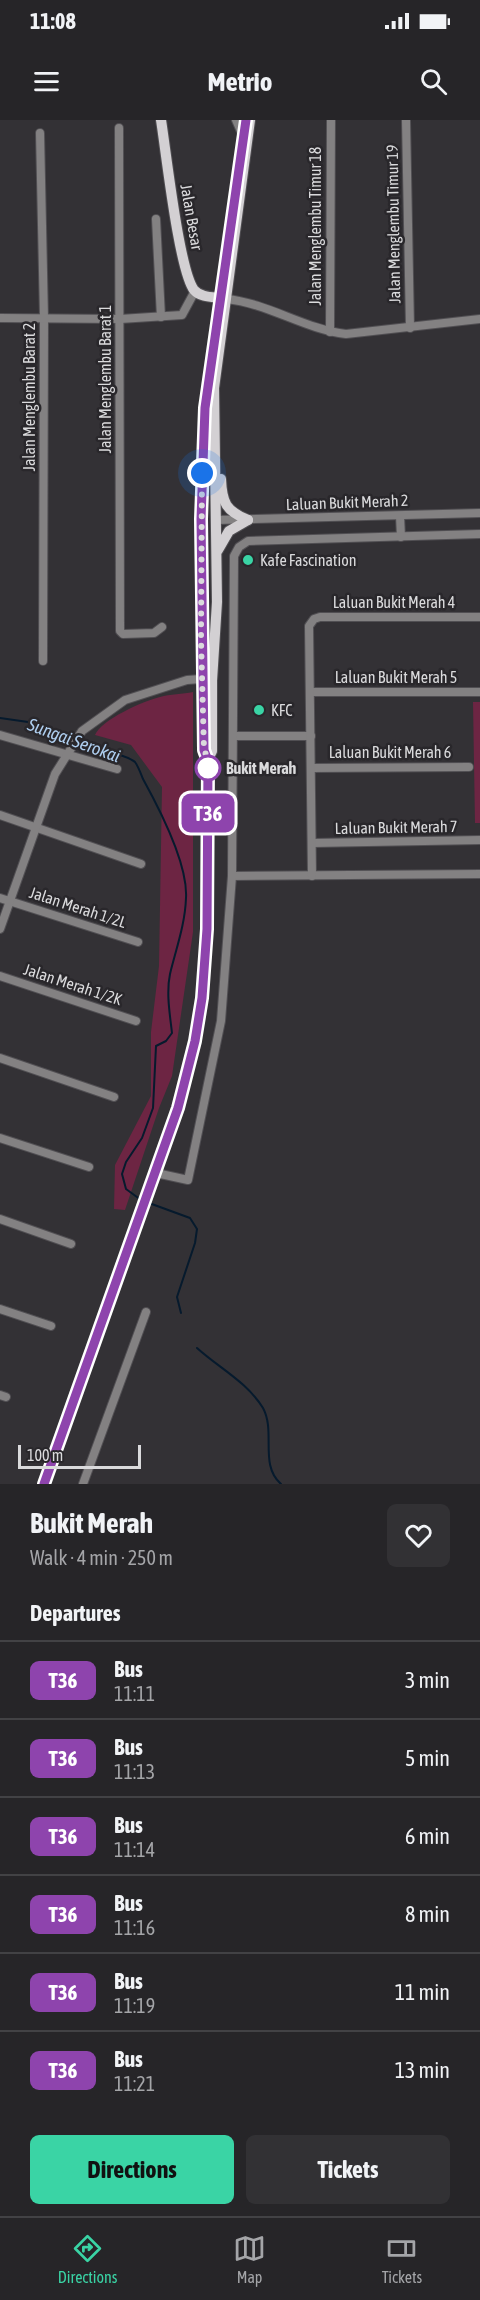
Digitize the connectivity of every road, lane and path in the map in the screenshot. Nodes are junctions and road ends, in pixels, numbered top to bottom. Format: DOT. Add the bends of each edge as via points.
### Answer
graph roads {
  1 [pos="161,120"];
  2 [pos="236,120"];
  3 [pos="248,120"];
  4 [pos="331,120"];
  5 [pos="406,120"];
  6 [pos="119,128"];
  7 [pos="40,134"];
  8 [pos="243,136"];
  9 [pos="156,219"];
  10 [pos="195,291"];
  11 [pos="224,299"];
  12 [pos="161,317"];
  13 [pos="0,318"];
  14 [pos="44,318"];
  15 [pos="120,319"];
  16 [pos="480,319"];
  17 [pos="410,328"];
  18 [pos="330,332"];
  19 [pos="213,408"];
  20 [pos="204,429"];
  21 [pos="480,513"];
  22 [pos="400,516"];
  23 [pos="215,520"];
  24 [pos="248,520"];
  25 [pos="480,534"];
  26 [pos="401,537"];
  27 [pos="216,554"];
  28 [pos="217,602"];
  29 [pos="202,605"];
  30 [pos="480,617"];
  31 [pos="162,627"];
  32 [pos="43,661"];
  33 [pos="201,679"];
  34 [pos="312,692"];
  35 [pos="480,692"];
  36 [pos="0,735"];
  37 [pos="233,736"];
  38 [pos="311,736"];
  39 [pos="210,755"];
  40 [pos="65,756"];
  41 [pos="469,767"];
  42 [pos="312,768"];
  43 [pos="117,769"];
  44 [pos="0,815"];
  45 [pos="36,827"];
  46 [pos="480,840"];
  47 [pos="312,843"];
  48 [pos="141,864"];
  49 [pos="480,874"];
  50 [pos="232,876"];
  51 [pos="312,876"];
  52 [pos="4,900"];
  53 [pos="0,929"];
  54 [pos="138,942"];
  55 [pos="0,976"];
  56 [pos="136,1021"];
  57 [pos="0,1058"];
  58 [pos="114,1097"];
  59 [pos="0,1138"];
  60 [pos="89,1167"];
  61 [pos="156,1173"];
  62 [pos="0,1219"];
  63 [pos="71,1244"];
  64 [pos="0,1309"];
  65 [pos="146,1312"];
  66 [pos="51,1326"];
  67 [pos="44,1484"];
  68 [pos="83,1484"];
  1 -- 10 [label="main road, Jalan Besar" via="180,241"];
  2 -- 8 [label="street"];
  3 -- 8 [label="main road"];
  3 -- 11 [label="main road"];
  4 -- 18 [label="street, Jalan Menglembu Timur 18"];
  5 -- 17 [label="street, Jalan Menglembu Timur 19"];
  6 -- 15 [label="street, Jalan Menglembu Barat 1"];
  7 -- 14 [label="street, Jalan Menglembu Barat 2"];
  8 -- 11 [label="main road"];
  9 -- 12 [label="street"];
  10 -- 11 [label="main road"];
  10 -- 12 [label="street" via="182,315"];
  11 -- 18 [label="street" via="264,308"];
  11 -- 19 [label="main road"];
  11 -- 20 [label="main road" via="207,386"];
  12 -- 15 [label="street"];
  13 -- 14 [label="street"];
  14 -- 15 [label="street"];
  14 -- 32 [label="street, Jalan Menglembu Barat 2"];
  15 -- 31 [label="street, Jalan Menglembu Barat 1" via="120,631 154,633"];
  16 -- 17 [label="street"];
  17 -- 18 [label="street"];
  19 -- 23 [label="main road"];
  19 -- 24 [label="main road" via="223,499 228,509"];
  20 -- 23 [label="main road" via="207,502"];
  20 -- 29 [label="main road"];
  21 -- 22 [label="street, Laluan Bukit Merah 2"];
  22 -- 24 [label="street, Laluan Bukit Merah 2"];
  22 -- 26 [label="street"];
  23 -- 24 [label="street, Laluan Bukit Merah 2"];
  23 -- 27 [label="main road"];
  23 -- 29 [label="main road" via="208,530 208,575"];
  24 -- 27 [label="main road" via="229,531"];
  25 -- 26 [label="street"];
  26 -- 37 [label="street" via="248,541 239,547 234,556"];
  27 -- 28 [label="main road"];
  28 -- 33 [label="main road" via="207,670"];
  28 -- 39 [label="main road"];
  29 -- 33 [label="main road"];
  30 -- 34 [label="street, Laluan Bukit Merah 4" via="314,619 309,626"];
  33 -- 39 [label="main road" via="204,750"];
  33 -- 40 [label="street" via="124,700 82,731"];
  34 -- 35 [label="street, Laluan Bukit Merah 5"];
  34 -- 38 [label="street, Laluan Bukit Merah 4"];
  36 -- 40 [label="street"];
  37 -- 38 [label="street"];
  37 -- 50 [label="street"];
  38 -- 42 [label="street, Laluan Bukit Merah 4"];
  39 -- 61 [label="main road" via="202,998 178,1108"];
  40 -- 43 [label="street"];
  40 -- 45 [label="street"];
  41 -- 42 [label="street, Laluan Bukit Merah 6"];
  42 -- 47 [label="street, Laluan Bukit Merah 4"];
  44 -- 45 [label="street"];
  45 -- 48 [label="street"];
  45 -- 52 [label="street"];
  46 -- 47 [label="street, Laluan Bukit Merah 7"];
  47 -- 51 [label="street, Laluan Bukit Merah 4"];
  49 -- 51 [label="street"];
  50 -- 51 [label="street"];
  50 -- 61 [label="street" via="221,1021 188,1180"];
  52 -- 53 [label="street"];
  52 -- 54 [label="street, Jalan Merah 1/2L"];
  55 -- 56 [label="street, Jalan Merah 1/2K"];
  57 -- 58 [label="street"];
  59 -- 60 [label="street"];
  61 -- 67 [label="main road"];
  62 -- 63 [label="street"];
  64 -- 66 [label="street"];
  65 -- 68 [label="street"];
}
